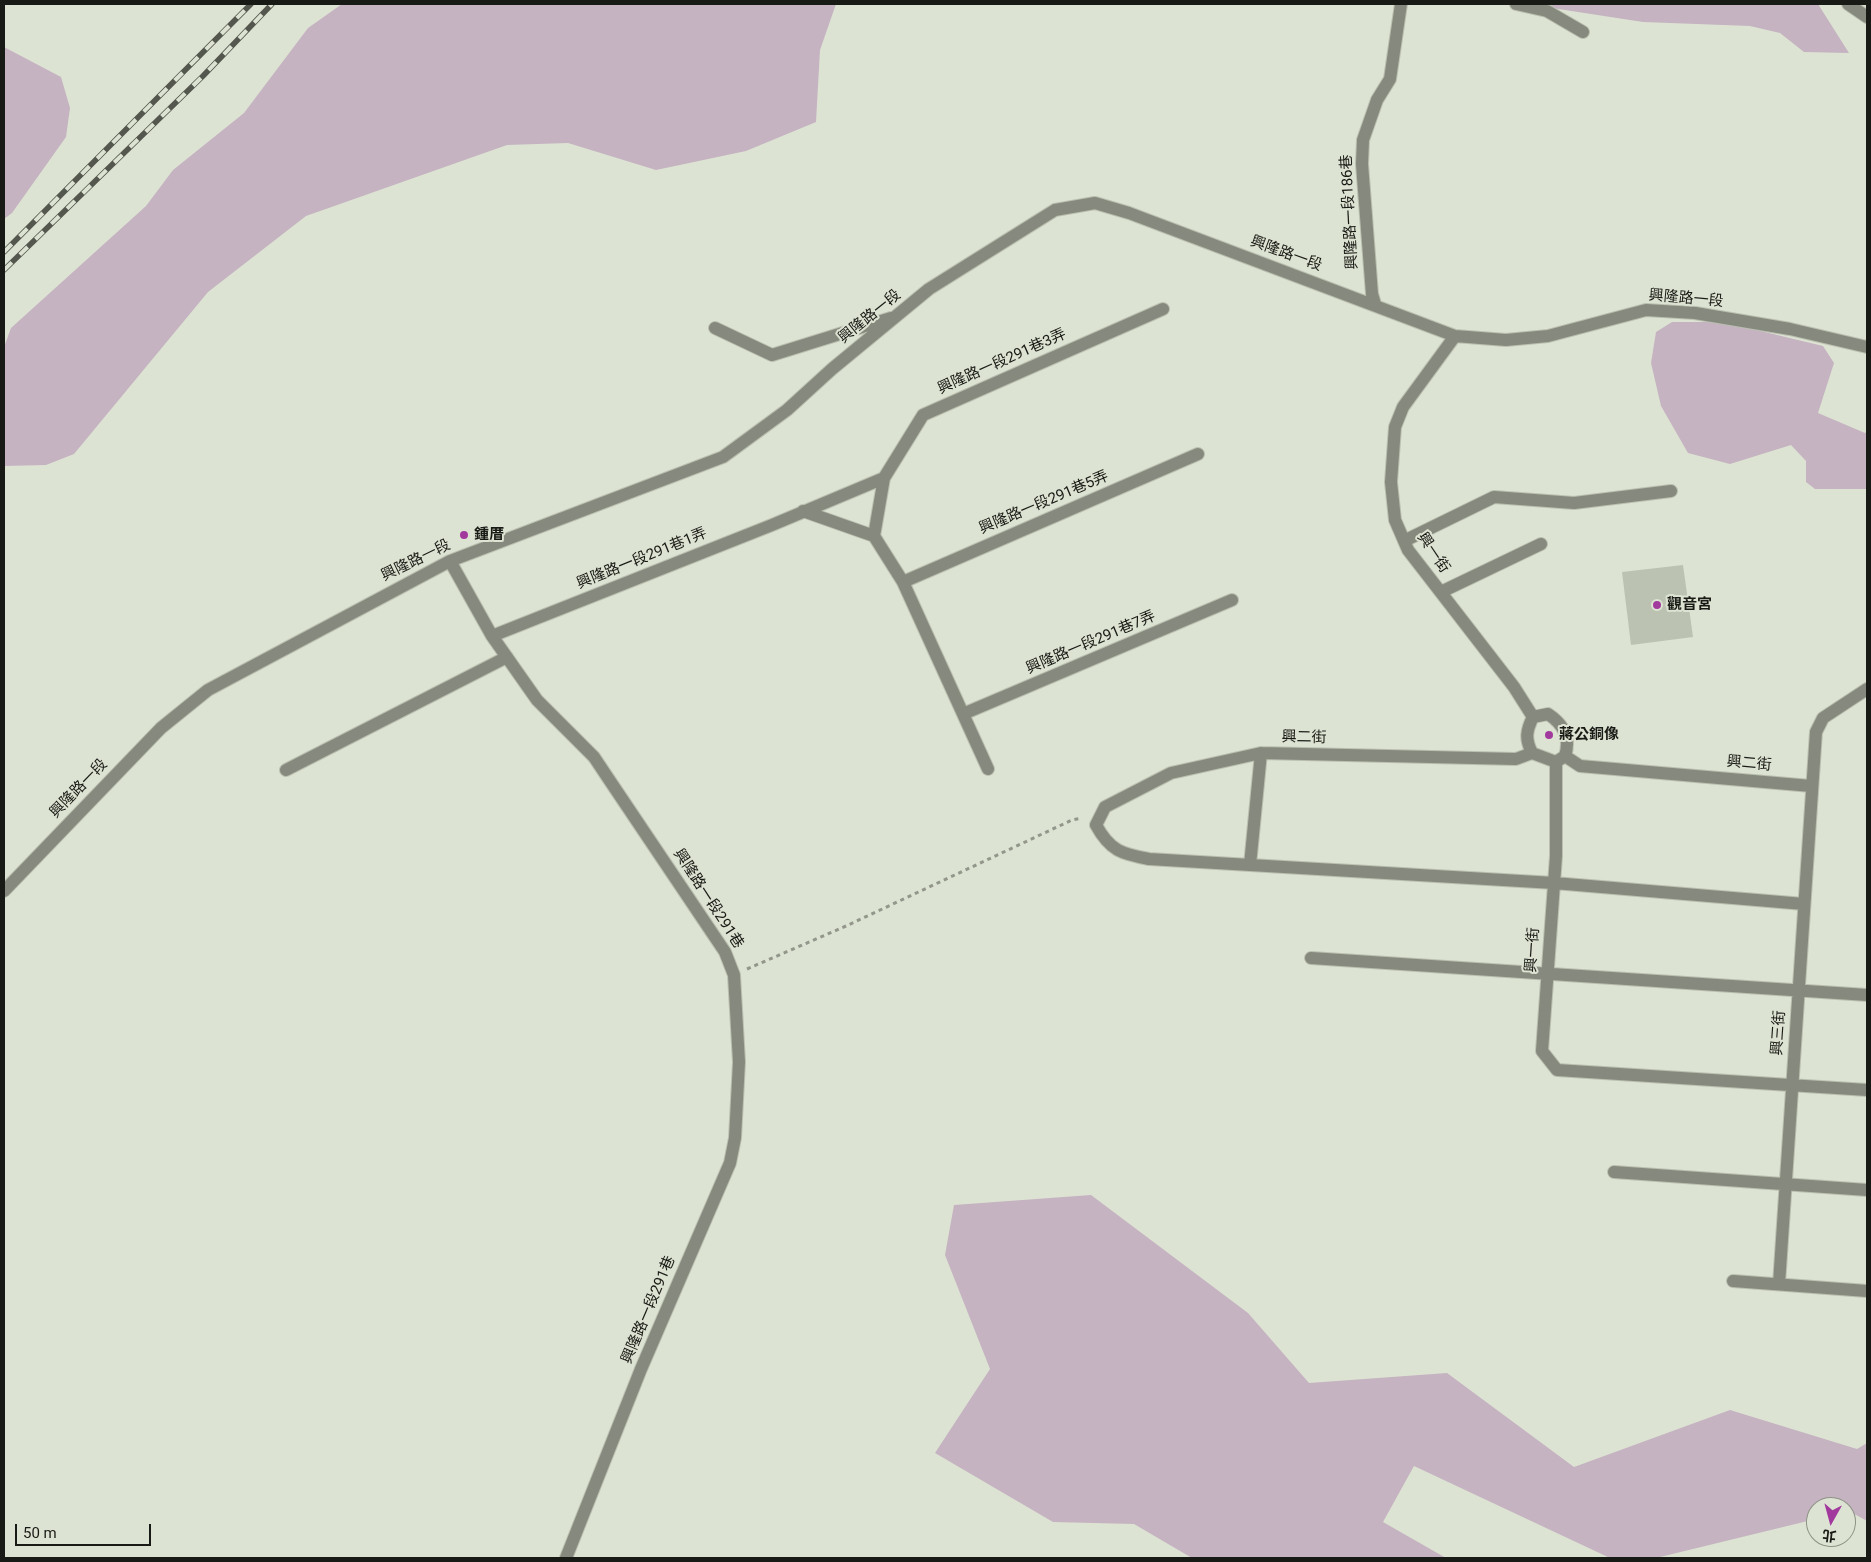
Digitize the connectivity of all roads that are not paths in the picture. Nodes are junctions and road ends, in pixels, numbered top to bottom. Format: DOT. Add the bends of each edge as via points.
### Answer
graph roads {
  1 [pos="1401,4"];
  2 [pos="1516,4"];
  3 [pos="1848,4"];
  4 [pos="1867,17"];
  5 [pos="1583,32"];
  6 [pos="1375,304"];
  7 [pos="1163,309"];
  8 [pos="896,317"];
  9 [pos="715,328"];
  10 [pos="1455,336"];
  11 [pos="1867,347"];
  12 [pos="1198,454"];
  13 [pos="884,478"];
  14 [pos="1671,491"];
  15 [pos="804,512"];
  16 [pos="874,536"];
  17 [pos="1404,541"];
  18 [pos="1541,544"];
  19 [pos="450,561"];
  20 [pos="903,582"];
  21 [pos="1440,592"];
  22 [pos="1232,600"];
  23 [pos="492,636"];
  24 [pos="507,657"];
  25 [pos="1867,689"];
  26 [pos="963,714"];
  27 [pos="1533,717"];
  28 [pos="1261,753"];
  29 [pos="1532,753"];
  30 [pos="1560,759"];
  31 [pos="286,770"];
  32 [pos="988,770"];
  33 [pos="1811,786"];
  34 [pos="1250,865"];
  35 [pos="1554,883"];
  36 [pos="4,891"];
  37 [pos="1804,904"];
  38 [pos="1311,958"];
  39 [pos="1548,974"];
  40 [pos="1798,991"];
  41 [pos="1867,996"];
  42 [pos="1792,1085"];
  43 [pos="1867,1090"];
  44 [pos="1614,1172"];
  45 [pos="1785,1184"];
  46 [pos="1867,1190"];
  47 [pos="1733,1281"];
  48 [pos="1779,1284"];
  49 [pos="1867,1291"];
  50 [pos="566,1558"];
  1 -- 6 [label="street, 興隆路一段186巷" via="1390,79 1377,100 1363,140 1362,164"];
  2 -- 5 [label="street" via="1548,11"];
  3 -- 4 [label="street"];
  6 -- 8 [label="street, 興隆路一段" via="1129,212 1095,203 1055,210 929,289"];
  6 -- 10 [label="street, 興隆路一段"];
  7 -- 13 [label="street, 興隆路一段291巷3弄" via="923,415"];
  8 -- 9 [label="street" via="772,355"];
  8 -- 19 [label="street, 興隆路一段" via="786,410 723,457"];
  10 -- 11 [label="street, 興隆路一段" via="1506,340 1548,336 1646,310 1695,313"];
  10 -- 17 [label="street, 興一街" via="1403,407 1395,427 1391,482 1395,520"];
  12 -- 20 [label="street, 興隆路一段291巷5弄"];
  13 -- 15 [label="street, 興隆路一段291巷1弄"];
  13 -- 16 [label="street"];
  14 -- 17 [label="street" via="1574,502 1494,497"];
  15 -- 16 [label="street"];
  15 -- 23 [label="street, 興隆路一段291巷1弄"];
  16 -- 20 [label="street"];
  17 -- 21 [label="street, 興一街"];
  18 -- 21 [label="street"];
  19 -- 23 [label="street, 興隆路一段291巷"];
  19 -- 36 [label="street, 興隆路一段" via="208,690 161,728"];
  20 -- 26 [label="street"];
  21 -- 27 [label="street, 興一街" via="1514,687"];
  22 -- 26 [label="street, 興隆路一段291巷7弄"];
  23 -- 24 [label="street, 興隆路一段291巷"];
  24 -- 31 [label="street"];
  24 -- 50 [label="street, 興隆路一段291巷" via="537,700 594,757 725,952 734,975 739,1062 735,1138 730,1163 641,1369"];
  25 -- 33 [label="street" via="1823,718 1816,732"];
  26 -- 32 [label="street"];
  27 -- 29 [label="street" via="1526,740"];
  27 -- 30 [label="street" via="1548,714 1560,722 1567,736"];
  28 -- 29 [label="street, 興二街" via="1516,759"];
  28 -- 34 [label="street"];
  28 -- 34 [label="street, 興二街" via="1171,774 1104,807 1098,821 1105,842 1124,854 1149,859"];
  29 -- 30 [label="street"];
  30 -- 33 [label="street, 興二街" via="1580,766"];
  30 -- 35 [label="street, 興一街"];
  33 -- 37 [label="street, 興三街"];
  34 -- 35 [label="street"];
  35 -- 37 [label="street"];
  35 -- 39 [label="street, 興一街"];
  37 -- 40 [label="street, 興三街"];
  38 -- 39 [label="street"];
  39 -- 40 [label="street"];
  39 -- 42 [label="street, 興一街" via="1542,1051 1557,1070"];
  40 -- 41 [label="street"];
  40 -- 42 [label="street, 興三街"];
  42 -- 43 [label="street"];
  42 -- 45 [label="street, 興三街"];
  44 -- 45 [label="street"];
  45 -- 46 [label="street"];
  45 -- 48 [label="street, 興三街"];
  47 -- 48 [label="street"];
  48 -- 49 [label="street"];
}
